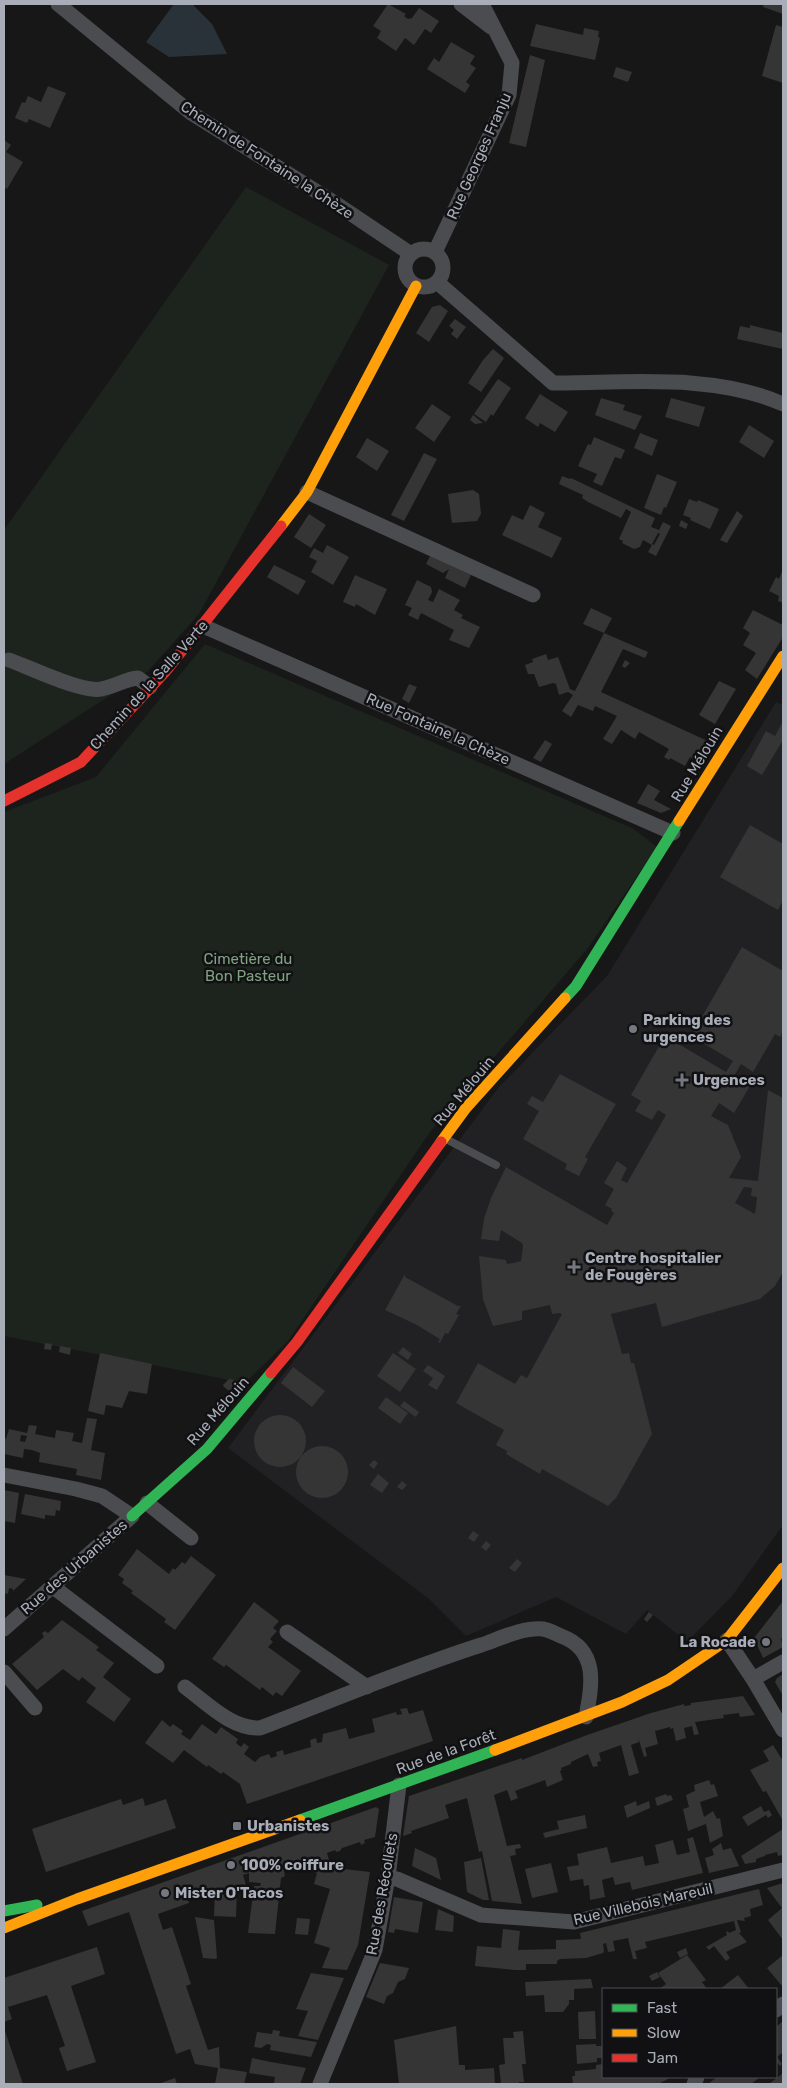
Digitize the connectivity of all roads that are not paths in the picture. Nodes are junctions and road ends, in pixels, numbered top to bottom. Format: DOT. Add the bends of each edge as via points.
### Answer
graph roads {
  1 [pos="58,4"];
  2 [pos="461,4"];
  3 [pos="482,4"];
  4 [pos="496,31"];
  5 [pos="435,252"];
  6 [pos="411,254"];
  7 [pos="437,282"];
  8 [pos="416,286"];
  9 [pos="783,404"];
  10 [pos="307,492"];
  11 [pos="534,595"];
  12 [pos="203,626"];
  13 [pos="783,656"];
  14 [pos="9,660"];
  15 [pos="150,687"];
  16 [pos="4,801"];
  17 [pos="673,832"];
  18 [pos="444,1138"];
  19 [pos="496,1164"];
  20 [pos="4,1476"];
  21 [pos="147,1503"];
  22 [pos="132,1516"];
  23 [pos="191,1538"];
  24 [pos="783,1568"];
  25 [pos="52,1586"];
  26 [pos="4,1629"];
  27 [pos="287,1632"];
  28 [pos="727,1640"];
  29 [pos="783,1662"];
  30 [pos="157,1666"];
  31 [pos="4,1672"];
  32 [pos="753,1679"];
  33 [pos="185,1687"];
  34 [pos="367,1687"];
  35 [pos="35,1708"];
  36 [pos="586,1717"];
  37 [pos="783,1730"];
  38 [pos="399,1785"];
  39 [pos="783,1870"];
  40 [pos="388,1878"];
  41 [pos="77,1899"];
  42 [pos="4,1911"];
  43 [pos="4,1928"];
  44 [pos="320,2084"];
  1 -- 6 [label="street, Chemin de Fontaine la Chèze" via="192,113 335,202"];
  2 -- 4 [label="street, Rue Georges Franju"];
  3 -- 4 [label="street, Rue Georges Franju"];
  4 -- 5 [label="street, Rue Georges Franju" via="512,63 509,94"];
  5 -- 6 [label="street" via="422,249"];
  5 -- 7 [label="street" via="443,266"];
  6 -- 8 [label="street" via="405,271"];
  7 -- 8 [label="street" via="427,287"];
  7 -- 9 [label="street" via="553,383 693,382 767,397"];
  8 -- 10 [label="street, Chemin de la Salle Verte"];
  10 -- 11 [label="street"];
  10 -- 12 [label="street, Chemin de la Salle Verte"];
  12 -- 15 [label="street, Chemin de la Salle Verte"];
  12 -- 17 [label="street, Rue Fontaine la Chèze"];
  13 -- 17 [label="street, Rue Mélouin"];
  14 -- 15 [label="street" via="86,689 101,689 138,678"];
  15 -- 16 [label="street, Chemin de la Salle Verte" via="81,762"];
  17 -- 18 [label="street, Rue Mélouin" via="576,986 466,1108"];
  18 -- 19 [label="lane"];
  18 -- 21 [label="street, Rue Mélouin" via="297,1342 207,1449"];
  20 -- 22 [label="street, Rue des Urbanistes" via="102,1496"];
  21 -- 22 [label="street, Rue Mélouin"];
  21 -- 23 [label="street"];
  22 -- 25 [label="street, Rue des Urbanistes"];
  24 -- 28 [label="street, Rue de la Forêt"];
  25 -- 26 [label="street, Rue des Urbanistes"];
  25 -- 30 [label="street"];
  27 -- 34 [label="street"];
  28 -- 32 [label="street"];
  28 -- 36 [label="street, Rue de la Forêt" via="668,1680"];
  29 -- 32 [label="street"];
  31 -- 35 [label="street"];
  32 -- 37 [label="street"];
  33 -- 34 [label="street" via="224,1716 249,1728 260,1728"];
  34 -- 36 [label="street" via="425,1663 526,1631 544,1629 570,1639 582,1650 590,1665 592,1687"];
  36 -- 38 [label="street, Rue de la Forêt"];
  38 -- 40 [label="street, Rue des Récollets"];
  38 -- 41 [label="street, Rue de la Forêt"];
  39 -- 40 [label="street, Rue Villebois Mareuil" via="574,1922 481,1915"];
  40 -- 44 [label="street, Rue des Récollets" via="375,1950"];
  41 -- 42 [label="street, Rue de la Forêt"];
  41 -- 43 [label="street, Rue de la Forêt"];
}
